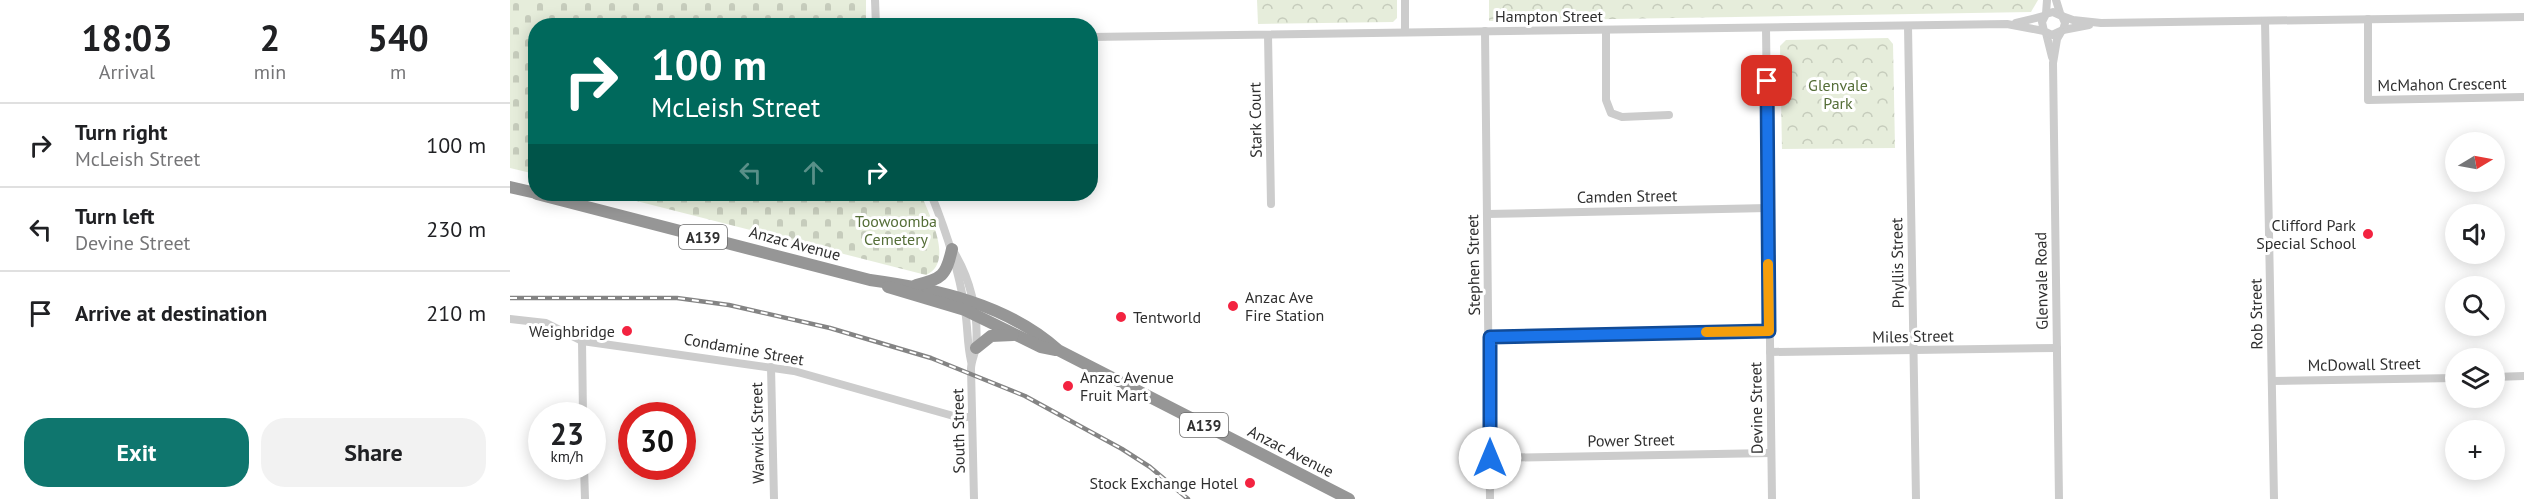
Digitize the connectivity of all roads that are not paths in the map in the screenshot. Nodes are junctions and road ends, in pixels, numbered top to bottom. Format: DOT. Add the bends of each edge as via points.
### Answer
graph roads {
  1 [pos="874,0"];
  2 [pos="1405,0"];
  3 [pos="2047,0"];
  4 [pos="2056,0"];
  5 [pos="2045,15"];
  6 [pos="2061,15"];
  7 [pos="2524,17"];
  8 [pos="875,18"];
  9 [pos="2368,19"];
  10 [pos="2265,21"];
  11 [pos="2102,23"];
  12 [pos="2007,24"];
  13 [pos="1908,26"];
  14 [pos="1766,28"];
  15 [pos="1485,30"];
  16 [pos="1606,30"];
  17 [pos="2062,31"];
  18 [pos="1405,32"];
  19 [pos="2045,32"];
  20 [pos="1269,35"];
  21 [pos="1098,37"];
  22 [pos="2054,63"];
  23 [pos="2524,97"];
  24 [pos="1669,115"];
  25 [pos="510,187"];
  26 [pos="528,191"];
  27 [pos="567,201"];
  28 [pos="935,201"];
  29 [pos="1271,204"];
  30 [pos="1768,208"];
  31 [pos="1487,214"];
  32 [pos="952,249"];
  33 [pos="870,280"];
  34 [pos="912,286"];
  35 [pos="969,306"];
  36 [pos="510,319"];
  37 [pos="1769,331"];
  38 [pos="1017,335"];
  39 [pos="1490,337"];
  40 [pos="582,340"];
  41 [pos="976,348"];
  42 [pos="2057,348"];
  43 [pos="1058,351"];
  44 [pos="1770,352"];
  45 [pos="1914,352"];
  46 [pos="972,363"];
  47 [pos="771,367"];
  48 [pos="2524,376"];
  49 [pos="2505,377"];
  50 [pos="2445,378"];
  51 [pos="2272,381"];
  52 [pos="584,402"];
  53 [pos="972,417"];
  54 [pos="1771,453"];
  55 [pos="1490,458"];
  56 [pos="584,480"];
  57 [pos="585,499"];
  58 [pos="774,499"];
  59 [pos="974,499"];
  60 [pos="1350,499"];
  61 [pos="1490,499"];
  62 [pos="1772,499"];
  63 [pos="1916,499"];
  64 [pos="2059,499"];
  65 [pos="2274,499"];
  1 -- 8 [label="street"];
  2 -- 18 [label="street"];
  3 -- 5 [label="street"];
  4 -- 6 [label="street"];
  5 -- 6 [label="street"];
  5 -- 12 [label="street, Hampton Street"];
  5 -- 19 [label="street"];
  6 -- 11 [label="street"];
  6 -- 17 [label="street" via="2065,22"];
  7 -- 9 [label="street"];
  9 -- 10 [label="street"];
  9 -- 23 [label="street, McMahon Crescent" via="2368,100"];
  10 -- 11 [label="street"];
  10 -- 51 [label="street, Rob Street"];
  11 -- 17 [label="street"];
  12 -- 13 [label="street, Hampton Street"];
  12 -- 19 [label="street, Hampton Street"];
  13 -- 14 [label="street, Hampton Street"];
  13 -- 45 [label="street, Phyllis Street"];
  14 -- 16 [label="street, Hampton Street"];
  14 -- 30 [label="street, Devine Street"];
  15 -- 16 [label="street, Hampton Street"];
  15 -- 18 [label="street, Hampton Street"];
  15 -- 31 [label="street, Stephen Street"];
  16 -- 24 [label="street" via="1606,100 1611,113 1622,117"];
  17 -- 19 [label="street" via="2055,35"];
  17 -- 22 [label="street, Glenvale Road"];
  18 -- 20 [label="street, Hampton Street"];
  19 -- 22 [label="street, Glenvale Road"];
  20 -- 21 [label="street, Hampton Street"];
  20 -- 29 [label="street, Stark Court"];
  22 -- 42 [label="street, Glenvale Road"];
  25 -- 26 [label="highway, Anzac Avenue / A139"];
  27 -- 33 [label="highway, Anzac Avenue / A139"];
  28 -- 32 [label="street, South Street"];
  30 -- 31 [label="street, Camden Street"];
  30 -- 37 [label="street, Devine Street"];
  31 -- 39 [label="street, Stephen Street"];
  32 -- 34 [label="highway" via="944,275"];
  32 -- 35 [label="street, South Street"];
  33 -- 34 [label="highway, Anzac Avenue / A139"];
  33 -- 35 [label="highway, Anzac Avenue / A139" via="903,293"];
  34 -- 35 [label="highway, Anzac Avenue / A139"];
  35 -- 38 [label="highway, Anzac Avenue / A139"];
  35 -- 41 [label="street, South Street"];
  35 -- 43 [label="highway, Anzac Avenue / A139" via="1043,337"];
  35 -- 46 [label="street, South Street" via="968,348"];
  36 -- 40 [label="street, Condamine Street" via="546,323"];
  37 -- 39 [label="street"];
  37 -- 44 [label="street, Devine Street"];
  38 -- 41 [label="highway" via="991,336"];
  38 -- 43 [label="highway, Anzac Avenue / A139"];
  39 -- 55 [label="street, Stephen Street"];
  40 -- 47 [label="street, Condamine Street"];
  40 -- 52 [label="street"];
  41 -- 46 [label="street, South Street"];
  42 -- 45 [label="street, Miles Street"];
  42 -- 64 [label="street, Glenvale Road"];
  43 -- 60 [label="highway, Anzac Avenue / A139"];
  44 -- 45 [label="street, Miles Street"];
  44 -- 54 [label="street, Devine Street"];
  45 -- 63 [label="street, Phyllis Street"];
  46 -- 53 [label="street, South Street"];
  47 -- 53 [label="street, Condamine Street" via="957,417"];
  47 -- 58 [label="street, Warwick Street"];
  48 -- 49 [label="street"];
  50 -- 51 [label="street, McDowall Street"];
  51 -- 65 [label="street, Rob Street"];
  53 -- 59 [label="street, South Street"];
  54 -- 55 [label="street, Power Street"];
  54 -- 62 [label="street, Devine Street"];
  55 -- 61 [label="street, Stephen Street"];
  56 -- 57 [label="street"];
}
